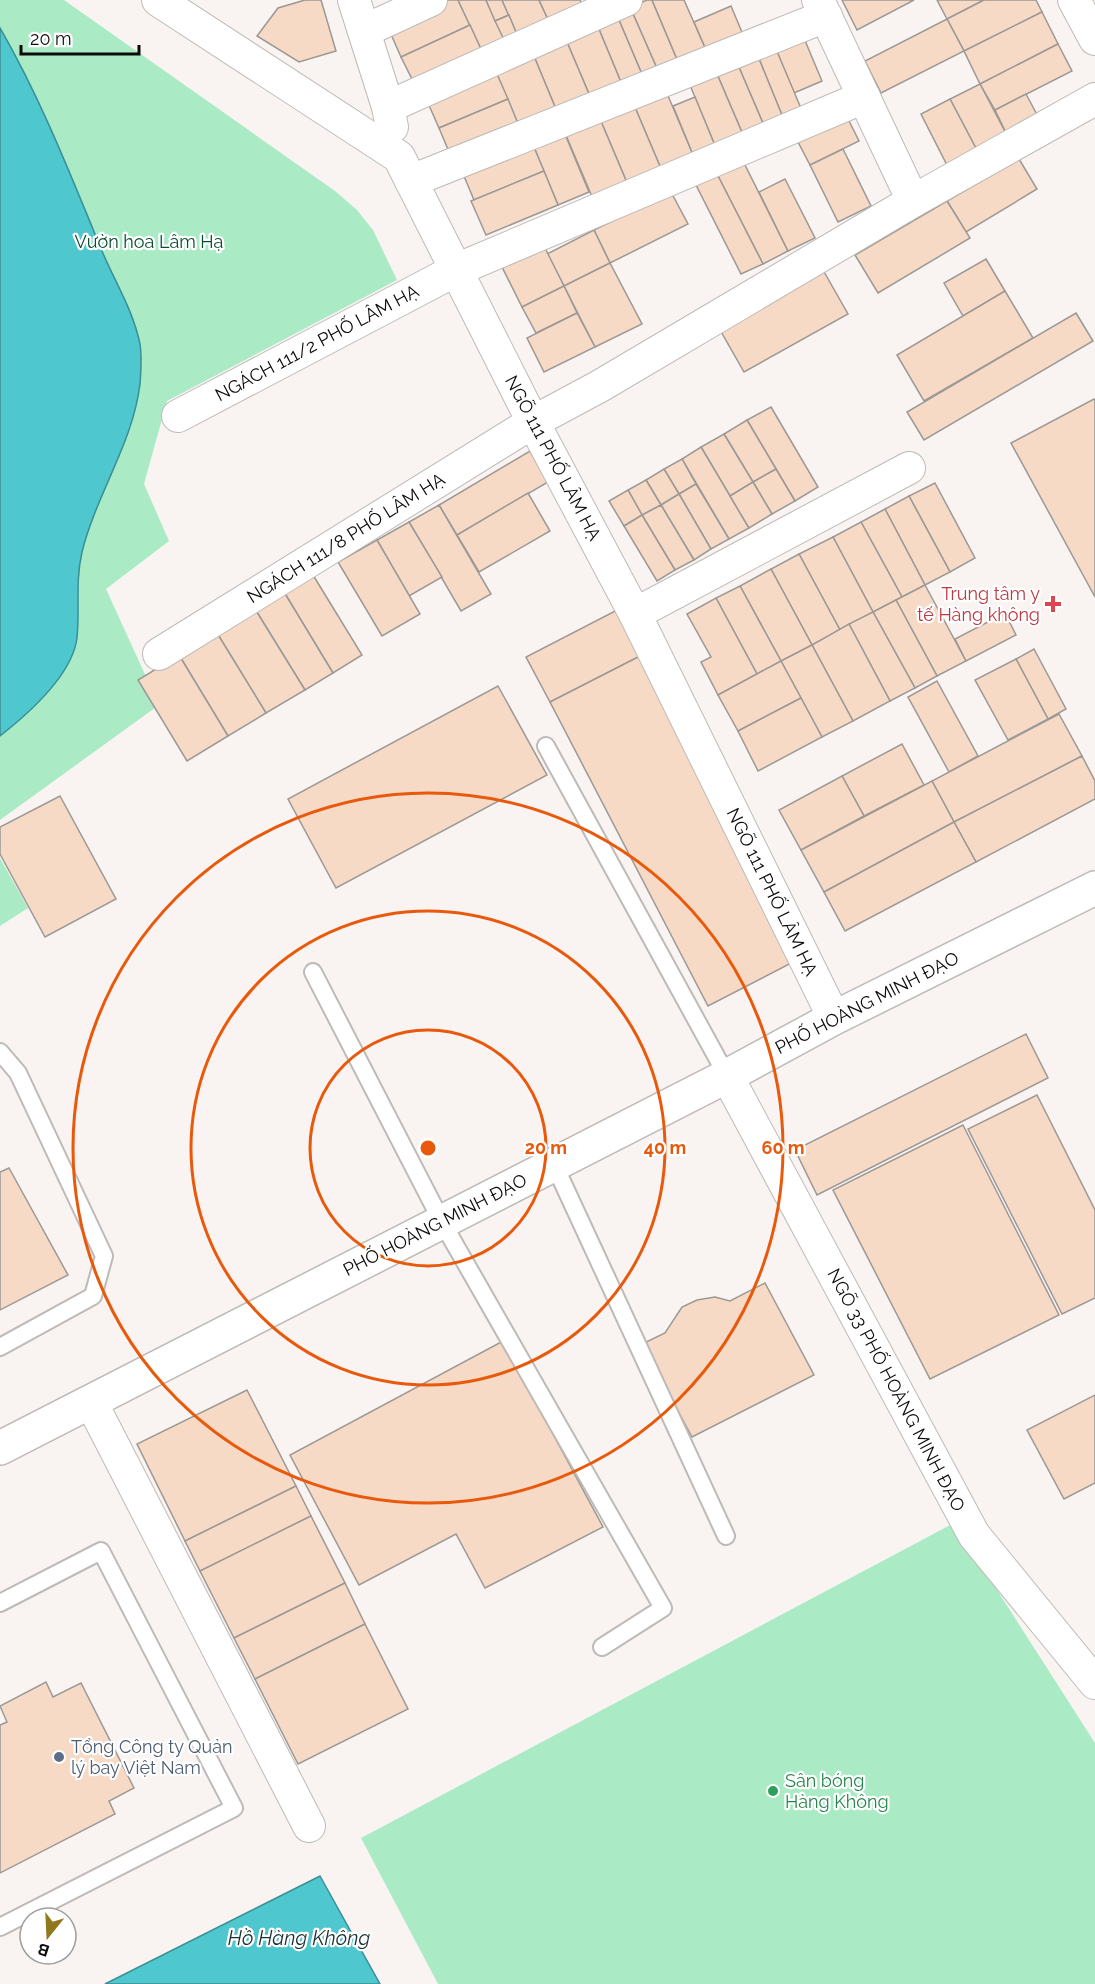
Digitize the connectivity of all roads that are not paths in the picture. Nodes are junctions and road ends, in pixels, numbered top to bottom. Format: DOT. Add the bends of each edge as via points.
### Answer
graph roads {
  1 [pos="158,0"];
  2 [pos="354,0"];
  3 [pos="431,0"];
  4 [pos="626,0"];
  5 [pos="1074,0"];
  6 [pos="822,8"];
  7 [pos="364,31"];
  8 [pos="1095,39"];
  9 [pos="864,97"];
  10 [pos="1095,99"];
  11 [pos="388,107"];
  12 [pos="405,169"];
  13 [pos="913,201"];
  14 [pos="456,270"];
  15 [pos="178,416"];
  16 [pos="533,422"];
  17 [pos="909,468"];
  18 [pos="635,614"];
  19 [pos="159,654"];
  20 [pos="546,746"];
  21 [pos="1095,888"];
  22 [pos="313,972"];
  23 [pos="834,1018"];
  24 [pos="0,1052"];
  25 [pos="727,1076"];
  26 [pos="554,1164"];
  27 [pos="442,1222"];
  28 [pos="0,1347"];
  29 [pos="91,1402"];
  30 [pos="0,1448"];
  31 [pos="726,1536"];
  32 [pos="0,1603"];
  33 [pos="602,1647"];
  34 [pos="1095,1683"];
  35 [pos="309,1826"];
  36 [pos="0,1927"];
  1 -- 12 [label="street"];
  2 -- 7 [label="street, NGÕ 111 PHỐ LÂM HẠ"];
  3 -- 7 [label="street"];
  4 -- 11 [label="street"];
  5 -- 8 [label="street"];
  6 -- 9 [label="street"];
  6 -- 12 [label="street"];
  7 -- 11 [label="street, NGÕ 111 PHỐ LÂM HẠ"];
  9 -- 13 [label="street"];
  9 -- 14 [label="street, NGÁCH 111/2 PHỐ LÂM HẠ"];
  10 -- 13 [label="street, NGÁCH 111/8 PHỐ LÂM HẠ"];
  11 -- 12 [label="street, NGÕ 111 PHỐ LÂM HẠ"];
  12 -- 14 [label="street, NGÕ 111 PHỐ LÂM HẠ"];
  13 -- 16 [label="street, NGÁCH 111/8 PHỐ LÂM HẠ"];
  14 -- 15 [label="street, NGÁCH 111/2 PHỐ LÂM HẠ"];
  14 -- 16 [label="street, NGÕ 111 PHỐ LÂM HẠ"];
  16 -- 18 [label="street, NGÕ 111 PHỐ LÂM HẠ"];
  16 -- 19 [label="street, NGÁCH 111/8 PHỐ LÂM HẠ"];
  17 -- 18 [label="street"];
  18 -- 23 [label="street, NGÕ 111 PHỐ LÂM HẠ"];
  20 -- 25 [label="lane"];
  21 -- 23 [label="street, PHỐ HOÀNG MINH ĐẠO"];
  22 -- 27 [label="lane"];
  23 -- 25 [label="street, PHỐ HOÀNG MINH ĐẠO"];
  24 -- 28 [label="lane" via="18,1073 104,1256 93,1296"];
  25 -- 26 [label="street, PHỐ HOÀNG MINH ĐẠO"];
  25 -- 34 [label="street, NGÕ 33 PHỐ HOÀNG MINH ĐẠO" via="974,1535"];
  26 -- 27 [label="street, PHỐ HOÀNG MINH ĐẠO"];
  26 -- 31 [label="lane"];
  27 -- 29 [label="street, PHỐ HOÀNG MINH ĐẠO"];
  27 -- 33 [label="lane" via="663,1608"];
  29 -- 30 [label="street, PHỐ HOÀNG MINH ĐẠO"];
  29 -- 35 [label="street"];
  32 -- 36 [label="lane" via="101,1551 234,1808"];
}
